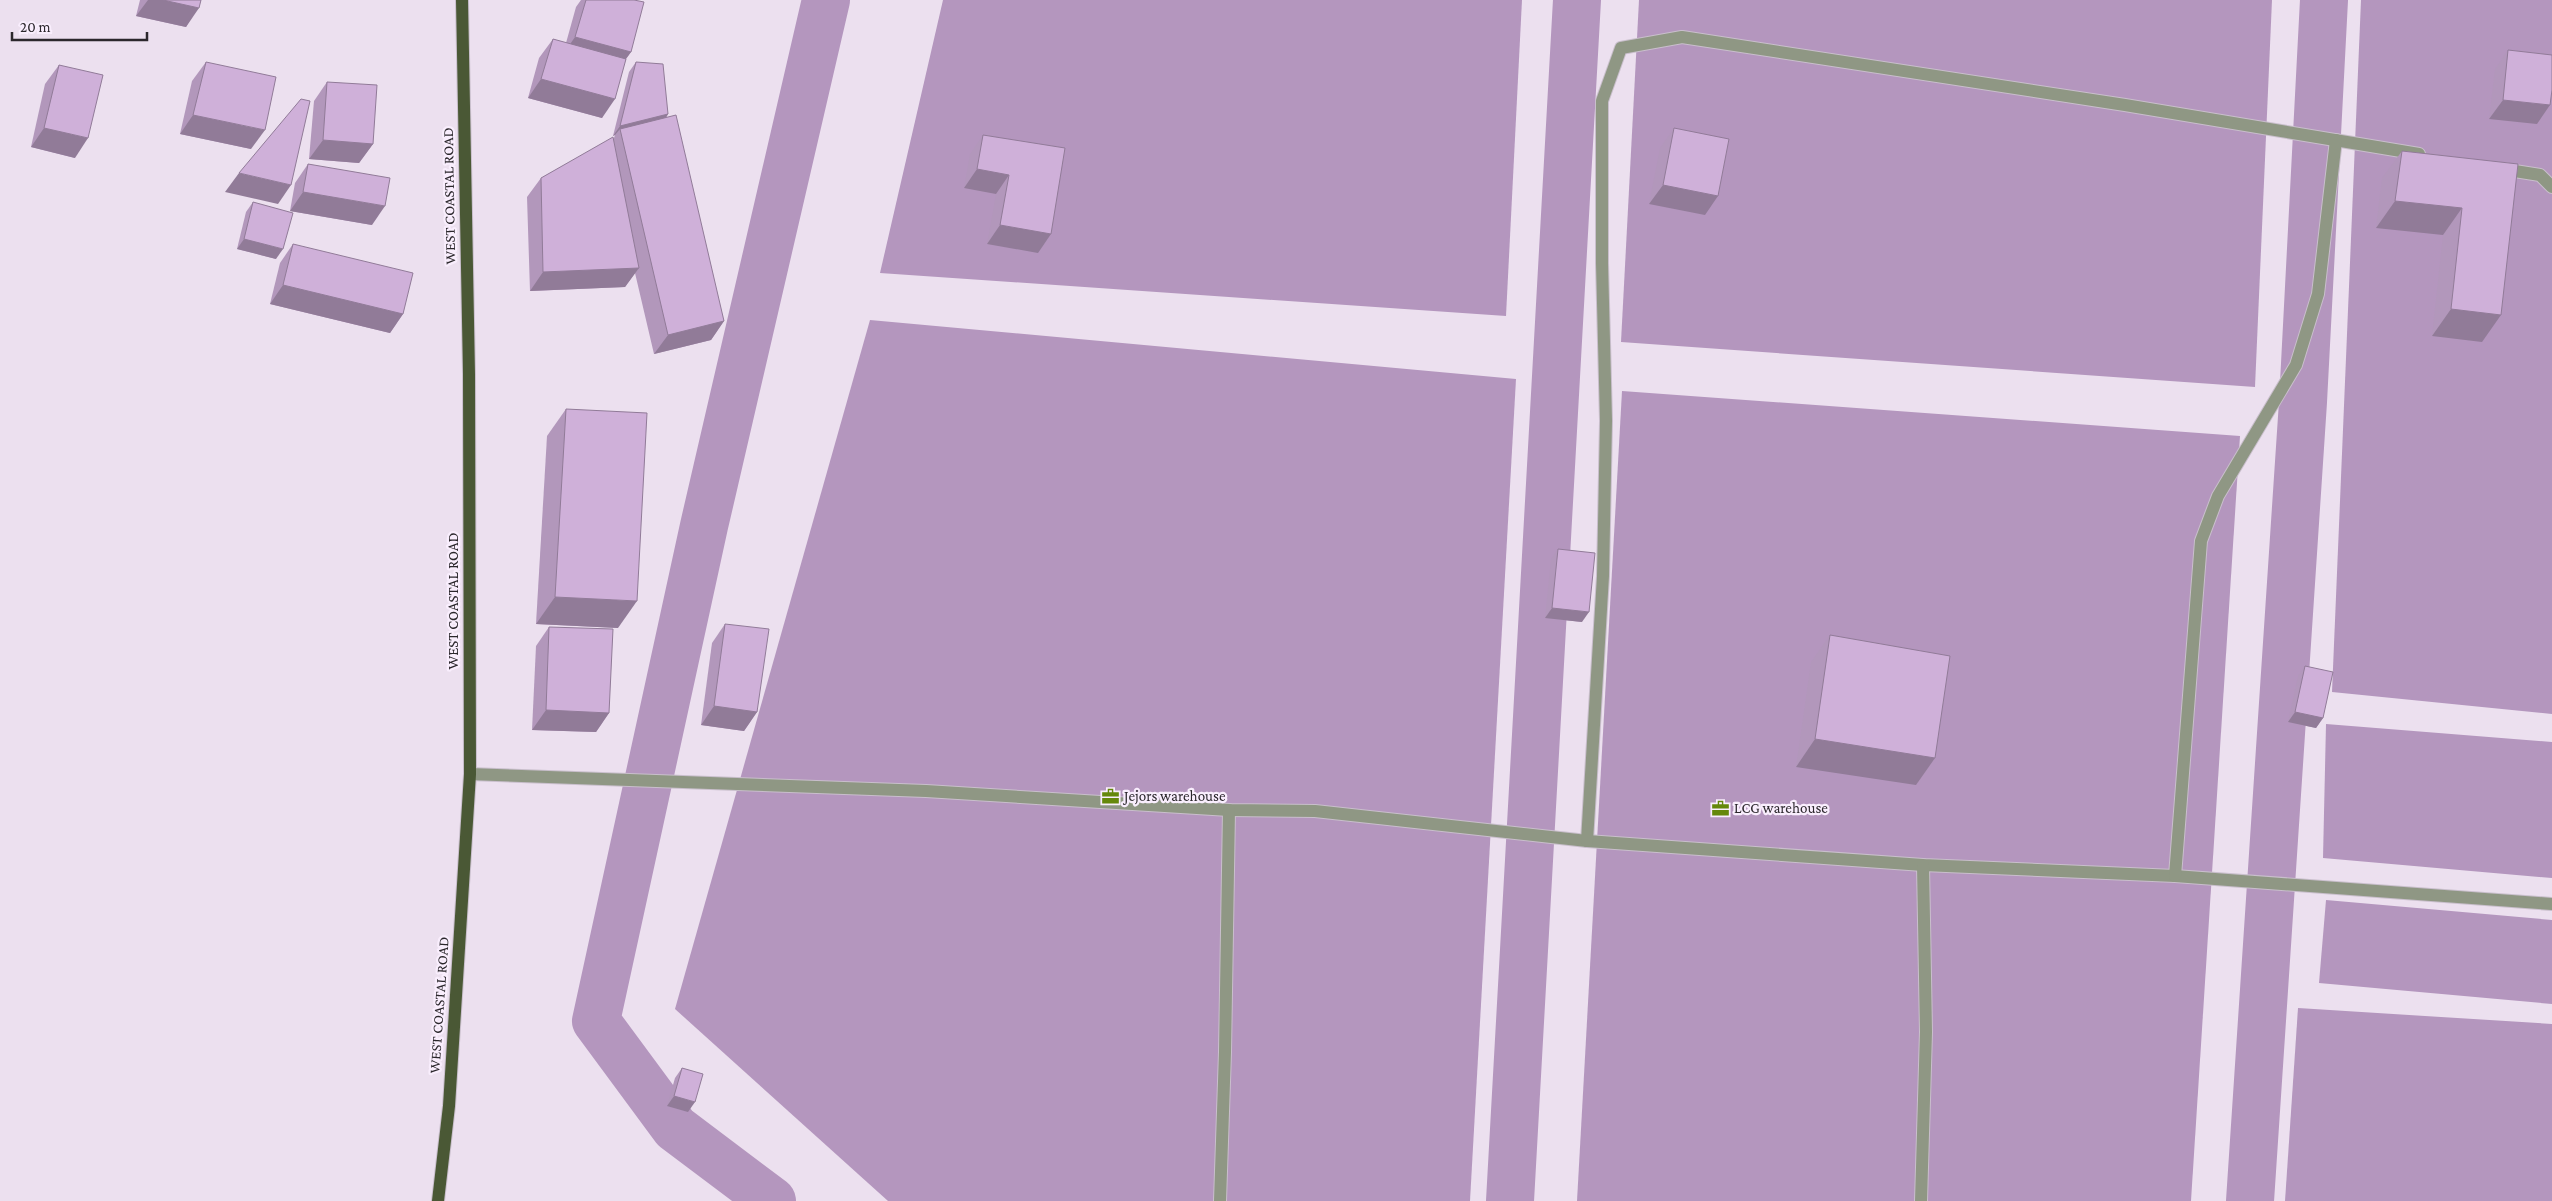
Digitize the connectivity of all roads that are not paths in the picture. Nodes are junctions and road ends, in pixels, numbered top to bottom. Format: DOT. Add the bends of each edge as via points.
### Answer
graph roads {
  1 [pos="462,0"];
  2 [pos="2336,140"];
  3 [pos="2434,157"];
  4 [pos="2492,167"];
  5 [pos="2552,187"];
  6 [pos="470,774"];
  7 [pos="1229,810"];
  8 [pos="1587,841"];
  9 [pos="1923,865"];
  10 [pos="2175,876"];
  11 [pos="2552,904"];
  12 [pos="438,1201"];
  13 [pos="1220,1201"];
  14 [pos="1921,1201"];
  1 -- 6 [label="main road, WEST COASTAL ROAD" via="469,384"];
  2 -- 3 [label="lane"];
  2 -- 8 [label="lane" via="1682,37 1621,48 1602,101 1606,431 1602,576"];
  2 -- 10 [label="lane" via="2318,294 2296,365 2218,496 2201,541"];
  4 -- 5 [label="lane" via="2540,175"];
  6 -- 7 [label="lane" via="926,792"];
  6 -- 12 [label="main road, WEST COASTAL ROAD" via="449,1106"];
  7 -- 8 [label="lane" via="1315,811"];
  7 -- 13 [label="lane" via="1226,1052"];
  8 -- 9 [label="lane"];
  9 -- 10 [label="lane"];
  9 -- 14 [label="lane" via="1926,1032"];
  10 -- 11 [label="lane"];
}
